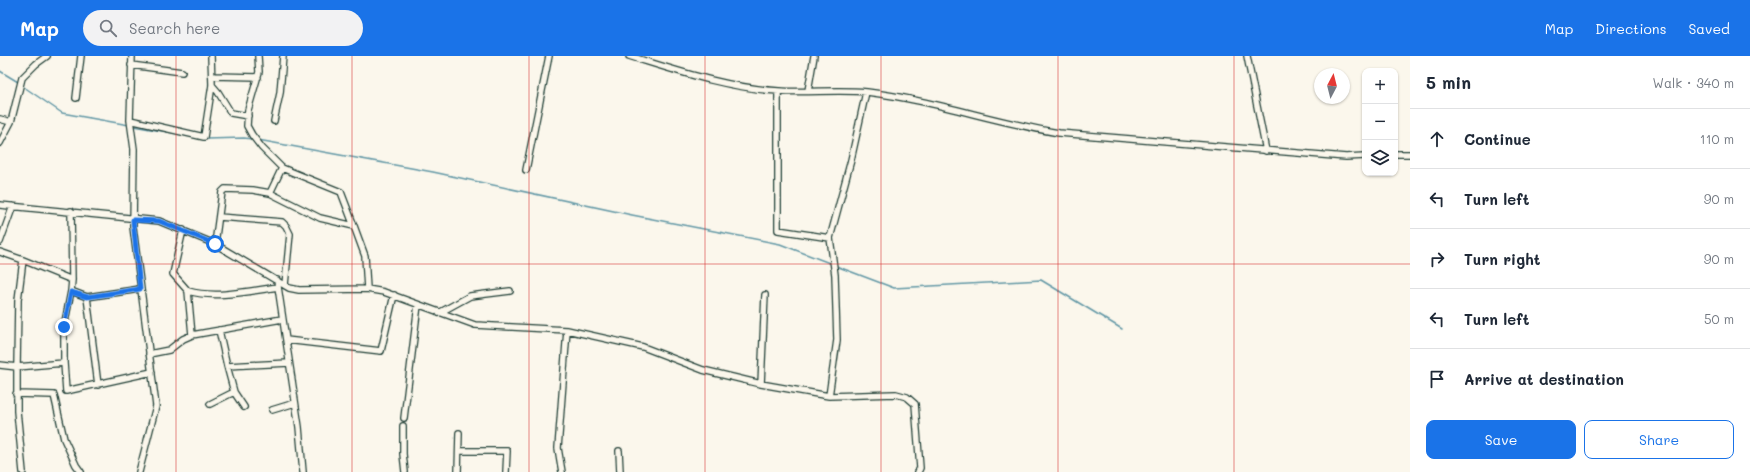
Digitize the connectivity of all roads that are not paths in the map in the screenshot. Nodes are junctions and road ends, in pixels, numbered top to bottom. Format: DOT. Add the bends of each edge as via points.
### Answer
graph roads {
  1 [pos="47,56"];
  2 [pos="81,56"];
  3 [pos="132,56"];
  4 [pos="211,56"];
  5 [pos="258,56"];
  6 [pos="283,56"];
  7 [pos="549,56"];
  8 [pos="629,56"];
  9 [pos="814,56"];
  10 [pos="1247,56"];
  11 [pos="132,65"];
  12 [pos="182,72"];
  13 [pos="213,76"];
  14 [pos="258,77"];
  15 [pos="212,85"];
  16 [pos="778,91"];
  17 [pos="808,91"];
  18 [pos="866,92"];
  19 [pos="76,98"];
  20 [pos="248,116"];
  21 [pos="0,119"];
  22 [pos="130,121"];
  23 [pos="274,121"];
  24 [pos="11,122"];
  25 [pos="0,143"];
  26 [pos="1266,150"];
  27 [pos="1398,154"];
  28 [pos="1410,154"];
  29 [pos="1362,156"];
  30 [pos="282,168"];
  31 [pos="526,170"];
  32 [pos="270,192"];
  33 [pos="0,205"];
  34 [pos="13,206"];
  35 [pos="71,212"];
  36 [pos="219,217"];
  37 [pos="133,220"];
  38 [pos="354,226"];
  39 [pos="183,230"];
  40 [pos="830,238"];
  41 [pos="0,242"];
  42 [pos="215,244"];
  43 [pos="0,252"];
  44 [pos="23,260"];
  45 [pos="72,280"];
  46 [pos="277,280"];
  47 [pos="285,285"];
  48 [pos="278,287"];
  49 [pos="140,289"];
  50 [pos="367,289"];
  51 [pos="188,291"];
  52 [pos="510,291"];
  53 [pos="71,292"];
  54 [pos="765,295"];
  55 [pos="394,296"];
  56 [pos="87,297"];
  57 [pos="418,305"];
  58 [pos="439,313"];
  59 [pos="282,319"];
  60 [pos="219,330"];
  61 [pos="567,330"];
  62 [pos="192,335"];
  63 [pos="286,340"];
  64 [pos="150,354"];
  65 [pos="64,363"];
  66 [pos="289,363"];
  67 [pos="0,365"];
  68 [pos="227,366"];
  69 [pos="17,367"];
  70 [pos="152,372"];
  71 [pos="760,384"];
  72 [pos="98,385"];
  73 [pos="234,392"];
  74 [pos="16,394"];
  75 [pos="829,396"];
  76 [pos="295,403"];
  77 [pos="210,404"];
  78 [pos="244,407"];
  79 [pos="272,410"];
  80 [pos="404,418"];
  81 [pos="403,426"];
  82 [pos="459,433"];
  83 [pos="459,451"];
  84 [pos="619,451"];
  85 [pos="23,472"];
  86 [pos="81,472"];
  87 [pos="139,472"];
  88 [pos="303,472"];
  89 [pos="405,472"];
  90 [pos="458,472"];
  91 [pos="506,472"];
  92 [pos="562,472"];
  93 [pos="620,472"];
  94 [pos="918,472"];
  1 -- 24 [label="street" via="22,78"];
  2 -- 19 [label="street"];
  3 -- 11 [label="street"];
  4 -- 13 [label="street"];
  5 -- 14 [label="street"];
  6 -- 23 [label="street" via="280,94"];
  7 -- 31 [label="street"];
  8 -- 16 [label="street" via="711,81"];
  9 -- 17 [label="street"];
  10 -- 26 [label="street"];
  11 -- 12 [label="street"];
  11 -- 22 [label="street"];
  13 -- 14 [label="street"];
  13 -- 15 [label="street"];
  14 -- 20 [label="street"];
  15 -- 20 [label="street" via="231,113"];
  15 -- 22 [label="street" via="204,137"];
  16 -- 17 [label="street"];
  16 -- 40 [label="street" via="778,230"];
  17 -- 18 [label="street"];
  18 -- 26 [label="street" via="918,101 1059,133"];
  18 -- 40 [label="street"];
  20 -- 30 [label="street" via="247,126 252,135"];
  21 -- 24 [label="street"];
  22 -- 37 [label="street" via="134,149"];
  24 -- 25 [label="street"];
  26 -- 29 [label="street"];
  27 -- 28 [label="street"];
  30 -- 32 [label="street"];
  30 -- 38 [label="street" via="341,192"];
  32 -- 36 [label="street" via="225,189 222,192"];
  32 -- 38 [label="street" via="320,218"];
  33 -- 34 [label="street"];
  34 -- 35 [label="street"];
  34 -- 41 [label="street"];
  35 -- 37 [label="street"];
  35 -- 45 [label="street"];
  36 -- 42 [label="street"];
  36 -- 47 [label="street" via="282,222 286,226 290,234"];
  37 -- 39 [label="street" via="159,221"];
  37 -- 49 [label="street"];
  38 -- 50 [label="street" via="365,256"];
  39 -- 42 [label="street"];
  39 -- 51 [label="street" via="173,274"];
  40 -- 75 [label="street" via="835,275 837,340"];
  42 -- 46 [label="street"];
  43 -- 44 [label="street"];
  44 -- 45 [label="street"];
  44 -- 69 [label="street" via="18,300"];
  45 -- 53 [label="street"];
  46 -- 47 [label="street"];
  46 -- 48 [label="street"];
  47 -- 50 [label="street" via="299,290"];
  48 -- 51 [label="street" via="219,294 198,294"];
  48 -- 59 [label="street"];
  49 -- 56 [label="street"];
  49 -- 64 [label="street"];
  50 -- 55 [label="street"];
  51 -- 62 [label="street"];
  52 -- 58 [label="street" via="470,296"];
  53 -- 56 [label="street"];
  53 -- 65 [label="street" via="64,327"];
  54 -- 71 [label="street"];
  55 -- 57 [label="street"];
  55 -- 63 [label="street" via="381,351"];
  56 -- 72 [label="street"];
  57 -- 58 [label="street"];
  57 -- 80 [label="street"];
  58 -- 61 [label="street" via="475,325"];
  59 -- 60 [label="street"];
  59 -- 63 [label="street"];
  60 -- 62 [label="street"];
  60 -- 68 [label="street"];
  61 -- 71 [label="street" via="643,347 703,370"];
  61 -- 92 [label="street" via="558,448"];
  62 -- 64 [label="street" via="169,350"];
  63 -- 66 [label="street"];
  64 -- 70 [label="street"];
  65 -- 69 [label="street"];
  65 -- 72 [label="street" via="66,391"];
  66 -- 68 [label="street"];
  66 -- 76 [label="street"];
  67 -- 69 [label="street"];
  68 -- 73 [label="street"];
  69 -- 74 [label="street"];
  70 -- 72 [label="street"];
  70 -- 87 [label="street" via="155,414"];
  71 -- 75 [label="street"];
  73 -- 77 [label="street"];
  73 -- 78 [label="street"];
  74 -- 85 [label="street"];
  74 -- 86 [label="street" via="54,396 64,439"];
  75 -- 94 [label="street" via="896,394 907,397 914,404 920,468"];
  76 -- 79 [label="street"];
  76 -- 88 [label="street"];
  81 -- 89 [label="street"];
  82 -- 83 [label="street"];
  83 -- 90 [label="street"];
  83 -- 91 [label="street" via="507,451"];
  84 -- 93 [label="street"];
}
